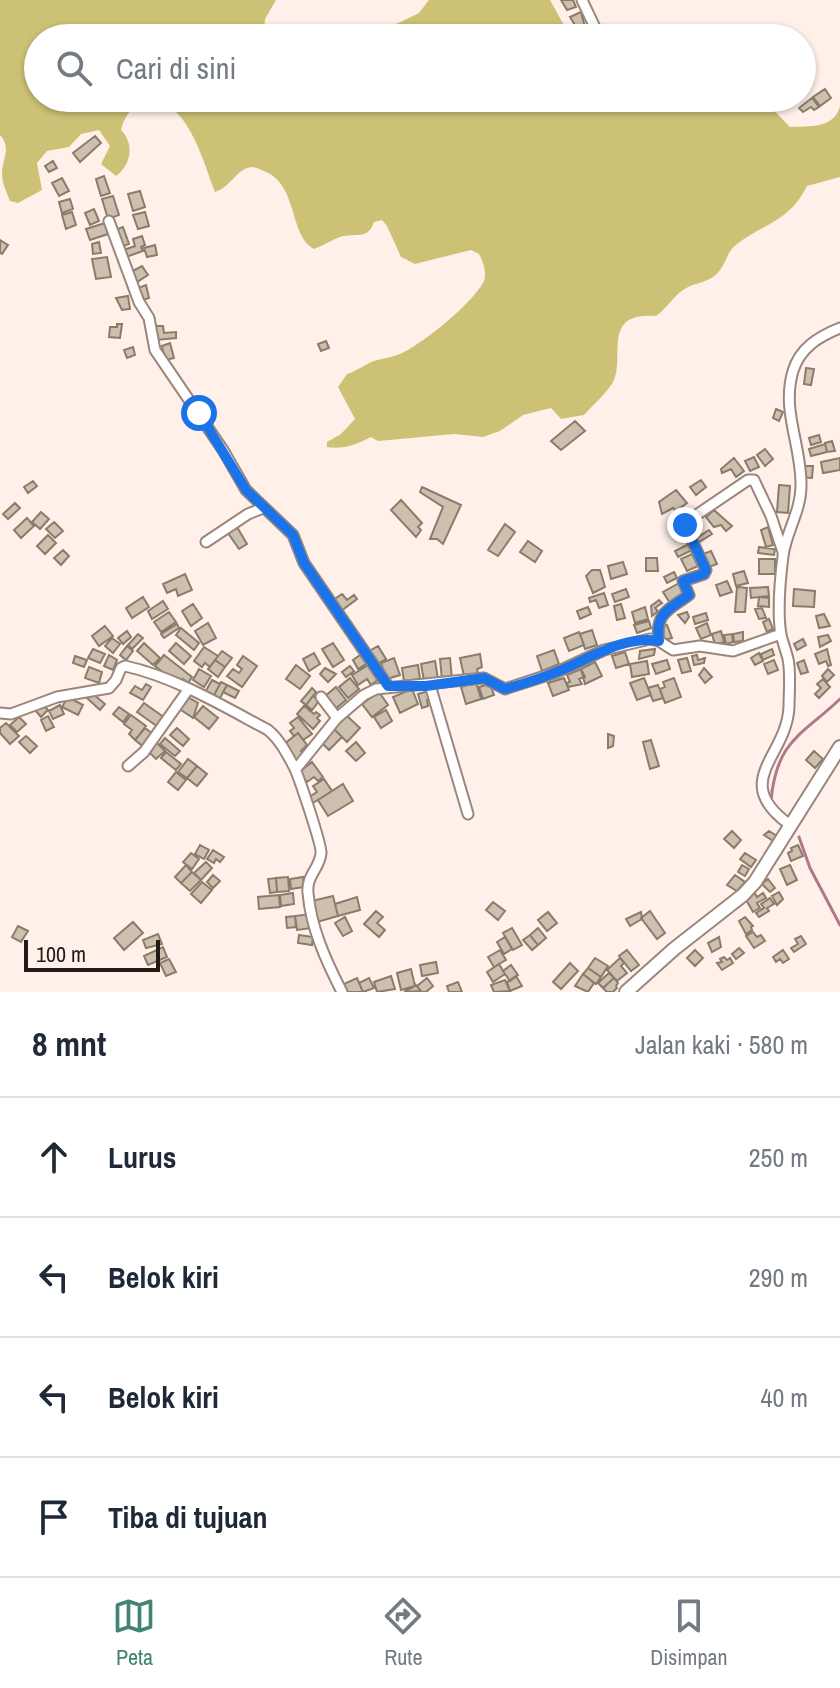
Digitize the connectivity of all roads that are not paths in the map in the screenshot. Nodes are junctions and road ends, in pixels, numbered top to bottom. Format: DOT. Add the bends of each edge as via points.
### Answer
graph roads {
  1 [pos="582,0"];
  2 [pos="593,24"];
  3 [pos="109,221"];
  4 [pos="840,328"];
  5 [pos="263,508"];
  6 [pos="206,542"];
  7 [pos="783,552"];
  8 [pos="781,634"];
  9 [pos="659,641"];
  10 [pos="430,685"];
  11 [pos="388,686"];
  12 [pos="188,690"];
  13 [pos="321,697"];
  14 [pos="0,713"];
  15 [pos="337,718"];
  16 [pos="840,747"];
  17 [pos="128,766"];
  18 [pos="296,769"];
  19 [pos="468,814"];
  20 [pos="795,817"];
  21 [pos="342,992"];
  22 [pos="626,992"];
  1 -- 2 [label="street"];
  3 -- 5 [label="street" via="149,318 155,350"];
  4 -- 7 [label="street" via="805,348 794,367 789,414 802,485"];
  5 -- 6 [label="street"];
  5 -- 11 [label="street" via="293,535 304,563"];
  7 -- 8 [label="street"];
  7 -- 9 [label="street" via="754,480 689,520 686,528 706,570 683,581 689,595 659,618"];
  8 -- 9 [label="street" via="733,651 700,646 673,650"];
  8 -- 20 [label="street" via="789,669 789,712 763,778 763,793 778,817"];
  9 -- 10 [label="street" via="604,650 505,689 484,678"];
  10 -- 11 [label="street"];
  10 -- 19 [label="street"];
  11 -- 15 [label="street" via="364,695"];
  12 -- 14 [label="street" via="125,666 109,688"];
  12 -- 17 [label="street"];
  12 -- 18 [label="street" via="268,730"];
  13 -- 15 [label="street"];
  15 -- 18 [label="street"];
  16 -- 20 [label="street"];
  18 -- 21 [label="street" via="321,843 307,892 325,959"];
  20 -- 22 [label="street" via="743,895"];
}
